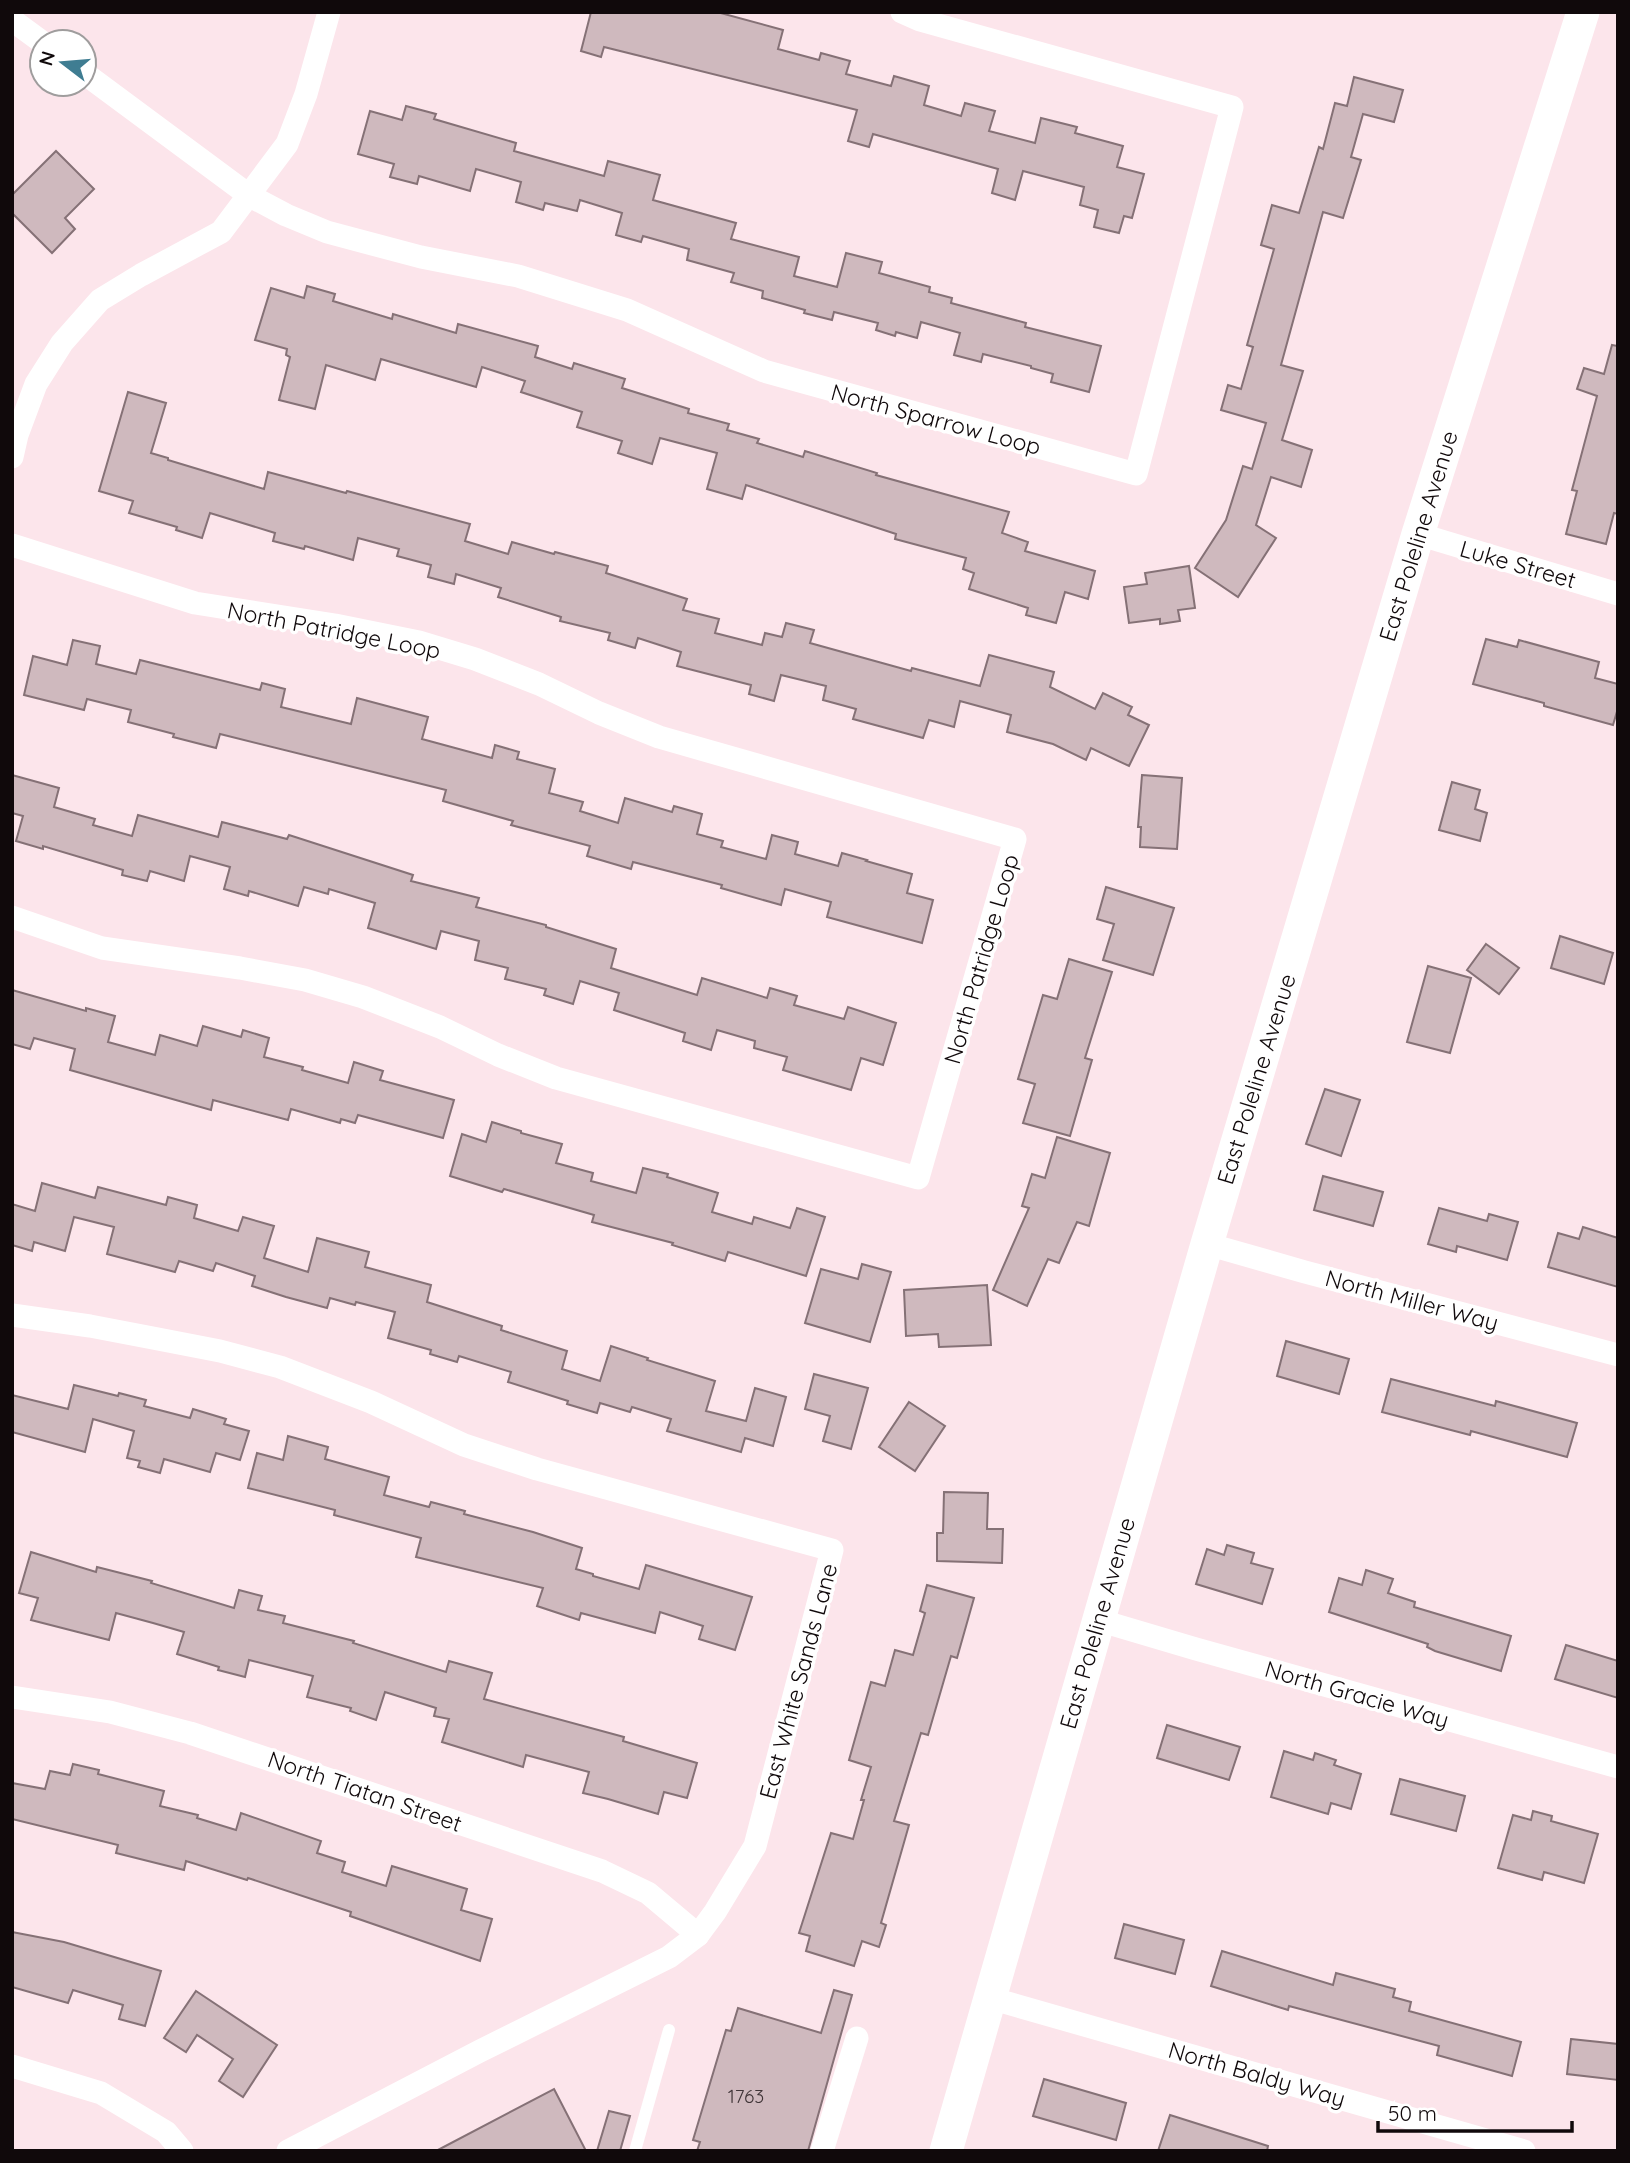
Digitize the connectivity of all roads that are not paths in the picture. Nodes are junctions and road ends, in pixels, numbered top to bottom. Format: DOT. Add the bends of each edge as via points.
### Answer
graph roads {
  1 [pos="329,12"];
  2 [pos="902,12"];
  3 [pos="1583,12"];
  4 [pos="12,20"];
  5 [pos="28,32"];
  6 [pos="98,83"];
  7 [pos="250,196"];
  8 [pos="12,457"];
  9 [pos="1418,534"];
  10 [pos="12,545"];
  11 [pos="1618,594"];
  12 [pos="12,917"];
  13 [pos="1207,1244"];
  14 [pos="12,1315"];
  15 [pos="1618,1355"];
  16 [pos="1098,1620"];
  17 [pos="12,1697"];
  18 [pos="1618,1767"];
  19 [pos="698,1935"];
  20 [pos="990,1998"];
  21 [pos="669,2030"];
  22 [pos="857,2038"];
  23 [pos="12,2066"];
  24 [pos="302,2147"];
  25 [pos="182,2151"];
  26 [pos="635,2151"];
  27 [pos="822,2151"];
  28 [pos="946,2151"];
  29 [pos="1524,2151"];
  1 -- 7 [label="street" via="287,144"];
  2 -- 7 [label="street, North Sparrow Loop" via="1232,107 1136,474 764,371 627,310 517,276 327,232"];
  3 -- 9 [label="main road, East Poleline Avenue"];
  4 -- 5 [label="street"];
  6 -- 7 [label="street, North Sparrow Loop"];
  7 -- 8 [label="street" via="221,232 100,300 62,343 36,383"];
  9 -- 11 [label="street, Luke Street"];
  9 -- 13 [label="main road, East Poleline Avenue"];
  10 -- 12 [label="street, North Patridge Loop" via="195,603 419,642 539,684 659,737 1015,839 918,1178 556,1078 340,990 240,968 102,948"];
  13 -- 15 [label="street, North Miller Way"];
  13 -- 16 [label="main road, East Poleline Avenue"];
  14 -- 19 [label="street, East White Sands Lane" via="158,1339 280,1367 488,1453 832,1550 755,1846"];
  16 -- 18 [label="street, North Gracie Way"];
  16 -- 20 [label="main road, East Poleline Avenue"];
  17 -- 19 [label="street, North Tiatan Street" via="110,1712 190,1733 602,1871 648,1893"];
  19 -- 24 [label="street, East White Sands Lane" via="669,1957"];
  20 -- 28 [label="main road, East Poleline Avenue"];
  20 -- 29 [label="street, North Baldy Way"];
  21 -- 26 [label="lane"];
  22 -- 27 [label="street"];
  23 -- 25 [label="street" via="102,2093 166,2133"];
}
